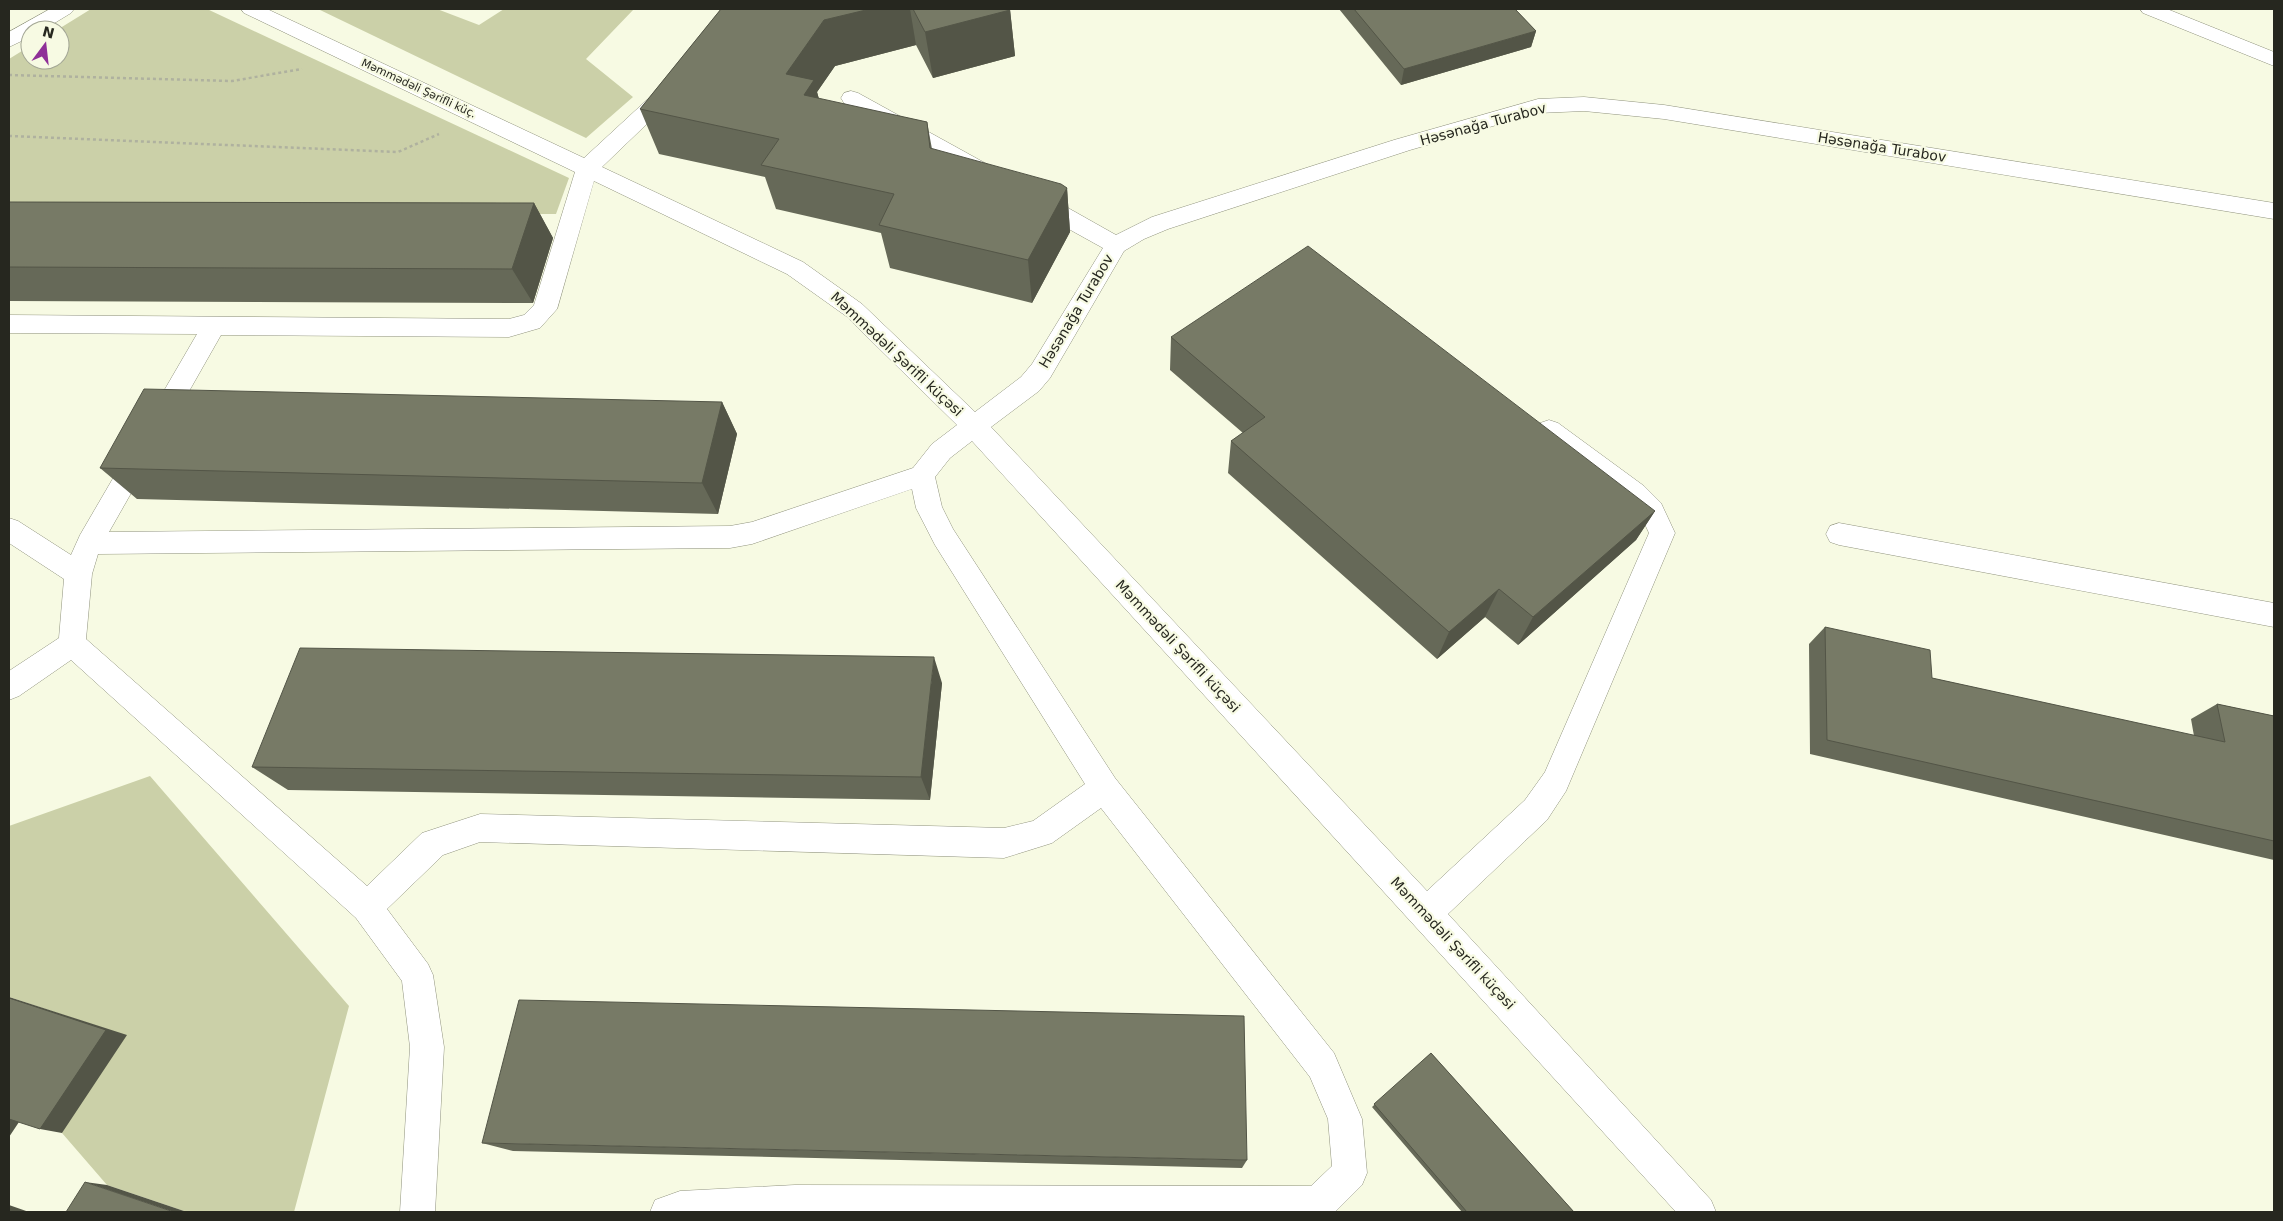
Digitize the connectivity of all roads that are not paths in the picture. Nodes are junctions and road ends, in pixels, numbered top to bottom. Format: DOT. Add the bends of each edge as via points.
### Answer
graph roads {
  1 [pos="64,9"];
  2 [pos="251,9"];
  3 [pos="2150,9"];
  4 [pos="9,41"];
  5 [pos="2274,59"];
  6 [pos="687,74"];
  7 [pos="851,98"];
  8 [pos="587,168"];
  9 [pos="2274,211"];
  10 [pos="1116,245"];
  11 [pos="9,324"];
  12 [pos="213,327"];
  13 [pos="1531,417"];
  14 [pos="974,426"];
  15 [pos="922,475"];
  16 [pos="9,529"];
  17 [pos="1839,534"];
  18 [pos="89,543"];
  19 [pos="78,574"];
  20 [pos="2274,615"];
  21 [pos="72,644"];
  22 [pos="9,687"];
  23 [pos="1104,788"];
  24 [pos="367,907"];
  25 [pos="1426,913"];
  26 [pos="416,1212"];
  27 [pos="667,1212"];
  28 [pos="1699,1212"];
  1 -- 4 [label="street"];
  2 -- 8 [label="street, Məmmədəli Şərifli küç."];
  3 -- 5 [label="street"];
  6 -- 8 [label="street"];
  7 -- 10 [label="street"];
  8 -- 12 [label="street" via="545,309 532,322 509,328"];
  8 -- 14 [label="street, Məmmədəli Şərifli küçəsi" via="795,268 854,310"];
  9 -- 10 [label="street, Həsənağa Turabov" via="1664,112 1584,104 1538,106 1402,145 1160,223"];
  10 -- 14 [label="street, Həsənağa Turabov" via="1041,370 1014,398"];
  11 -- 12 [label="street"];
  12 -- 18 [label="street"];
  13 -- 25 [label="street" via="1635,494 1652,510 1662,533 1556,781 1536,810"];
  14 -- 15 [label="street, Həsənağa Turabov" via="941,451"];
  14 -- 25 [label="street, Məmmədəli Şərifli küçəsi"];
  15 -- 18 [label="street" via="752,533 730,537"];
  15 -- 23 [label="street" via="929,508 944,537"];
  16 -- 19 [label="street"];
  17 -- 20 [label="street"];
  18 -- 19 [label="street"];
  19 -- 21 [label="street"];
  21 -- 22 [label="street"];
  21 -- 24 [label="street"];
  23 -- 24 [label="street" via="1041,833 1004,843 480,828 433,843"];
  23 -- 27 [label="street" via="1322,1065 1345,1119 1350,1173 1318,1204 794,1203"];
  24 -- 26 [label="street" via="417,975 427,1047"];
  25 -- 28 [label="street, Məmmədəli Şərifli küçəsi"];
}
